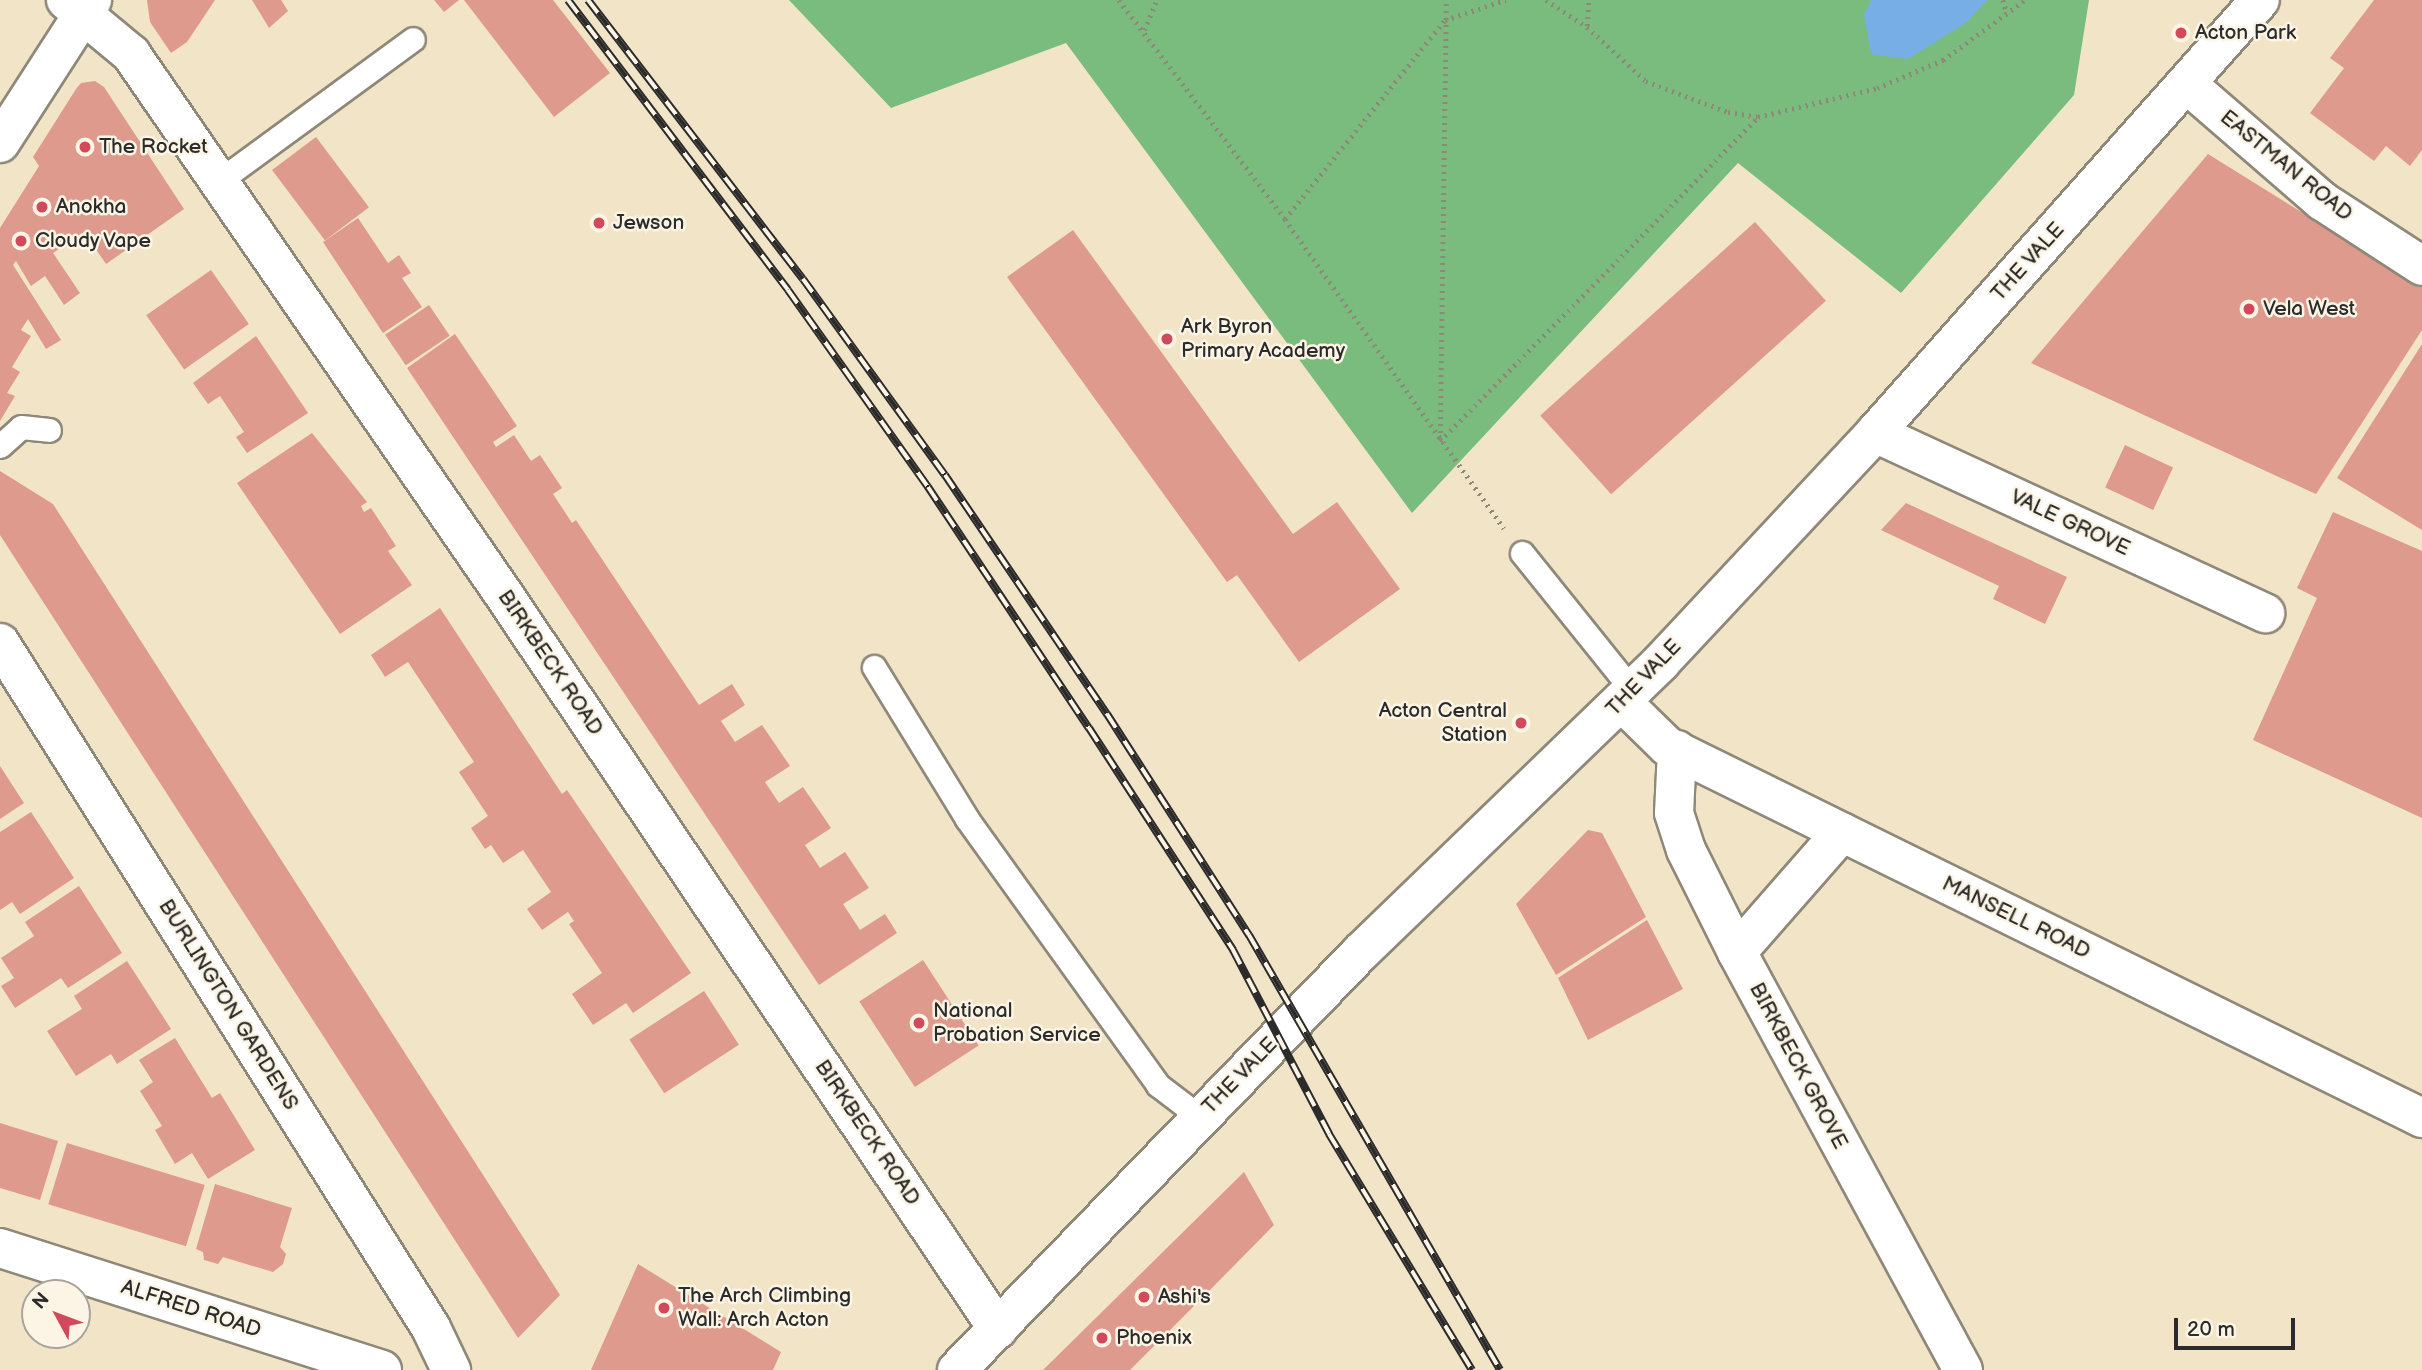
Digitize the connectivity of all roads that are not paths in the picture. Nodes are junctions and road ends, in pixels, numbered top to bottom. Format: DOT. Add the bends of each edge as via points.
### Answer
graph roads {
  1 [pos="2260,0"];
  2 [pos="81,4"];
  3 [pos="413,39"];
  4 [pos="2188,84"];
  5 [pos="0,143"];
  6 [pos="219,181"];
  7 [pos="2422,266"];
  8 [pos="49,430"];
  9 [pos="1875,433"];
  10 [pos="0,446"];
  11 [pos="1522,553"];
  12 [pos="2265,613"];
  13 [pos="0,643"];
  14 [pos="874,667"];
  15 [pos="1627,696"];
  16 [pos="1677,750"];
  17 [pos="1842,832"];
  18 [pos="1737,952"];
  19 [pos="1200,1117"];
  20 [pos="2422,1118"];
  21 [pos="0,1248"];
  22 [pos="998,1329"];
  23 [pos="382,1370"];
  24 [pos="451,1370"];
  25 [pos="957,1370"];
  26 [pos="1963,1370"];
  1 -- 4 [label="street, THE VALE"];
  2 -- 5 [label="street"];
  2 -- 6 [label="street, BIRKBECK ROAD" via="131,54"];
  3 -- 6 [label="lane"];
  4 -- 7 [label="street, EASTMAN ROAD" via="2322,201"];
  4 -- 9 [label="street, THE VALE"];
  6 -- 22 [label="street, BIRKBECK ROAD"];
  8 -- 10 [label="lane" via="21,426"];
  9 -- 12 [label="street, VALE GROVE"];
  9 -- 15 [label="street, THE VALE"];
  11 -- 15 [label="lane"];
  13 -- 24 [label="street, BURLINGTON GARDENS" via="431,1328"];
  14 -- 19 [label="lane" via="967,820 1158,1085"];
  15 -- 16 [label="street, MANSELL ROAD" via="1657,737"];
  15 -- 19 [label="street, THE VALE" via="1360,953"];
  16 -- 17 [label="street, MANSELL ROAD"];
  16 -- 18 [label="street, BIRKBECK GROVE" via="1674,813 1686,850"];
  17 -- 18 [label="street"];
  17 -- 20 [label="street, MANSELL ROAD"];
  18 -- 26 [label="street, BIRKBECK GROVE"];
  19 -- 22 [label="street, THE VALE"];
  21 -- 23 [label="street, ALFRED ROAD"];
  22 -- 25 [label="street, THE VALE"];
}
